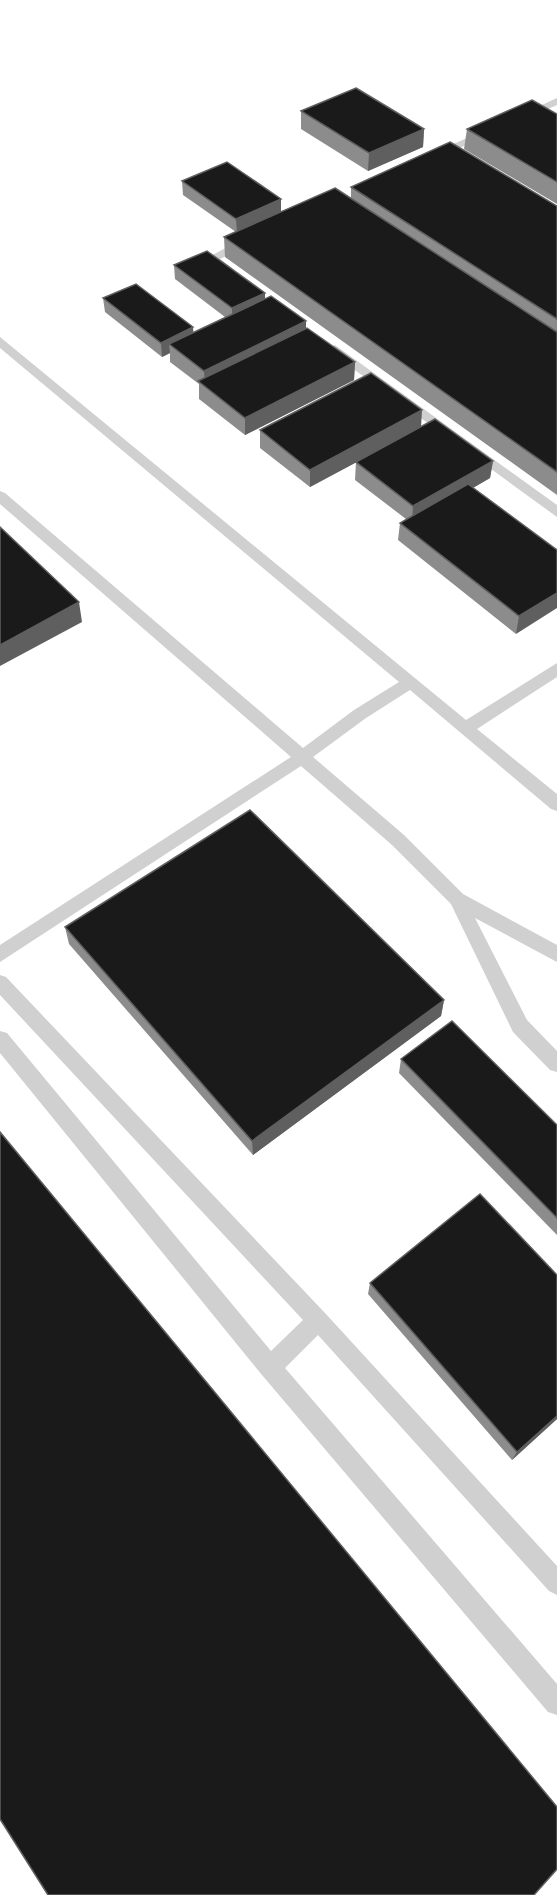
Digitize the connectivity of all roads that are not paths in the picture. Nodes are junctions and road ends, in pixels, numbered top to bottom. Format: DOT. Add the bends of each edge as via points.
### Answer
graph roads {
  1 [pos="557,101"];
  2 [pos="426,159"];
  3 [pos="257,236"];
  4 [pos="244,282"];
  5 [pos="320,338"];
  6 [pos="0,341"];
  7 [pos="0,496"];
  8 [pos="557,512"];
  9 [pos="557,669"];
  10 [pos="411,682"];
  11 [pos="466,728"];
  12 [pos="301,758"];
  13 [pos="557,804"];
  14 [pos="457,899"];
  15 [pos="0,954"];
  16 [pos="557,954"];
  17 [pos="0,983"];
  18 [pos="0,1039"];
  19 [pos="557,1064"];
  20 [pos="318,1320"];
  21 [pos="270,1367"];
  22 [pos="557,1583"];
  23 [pos="557,1703"];
  1 -- 2 [label="lane"];
  3 -- 4 [label="lane" via="212,259"];
  5 -- 8 [label="lane"];
  6 -- 10 [label="lane"];
  7 -- 12 [label="lane"];
  9 -- 11 [label="lane"];
  10 -- 11 [label="lane"];
  10 -- 12 [label="lane"];
  11 -- 13 [label="lane"];
  12 -- 14 [label="lane" via="398,840"];
  12 -- 15 [label="lane"];
  14 -- 16 [label="lane"];
  14 -- 19 [label="lane" via="520,1026"];
  17 -- 20 [label="lane"];
  18 -- 21 [label="lane"];
  20 -- 21 [label="lane"];
  20 -- 22 [label="lane"];
  21 -- 23 [label="lane"];
}
